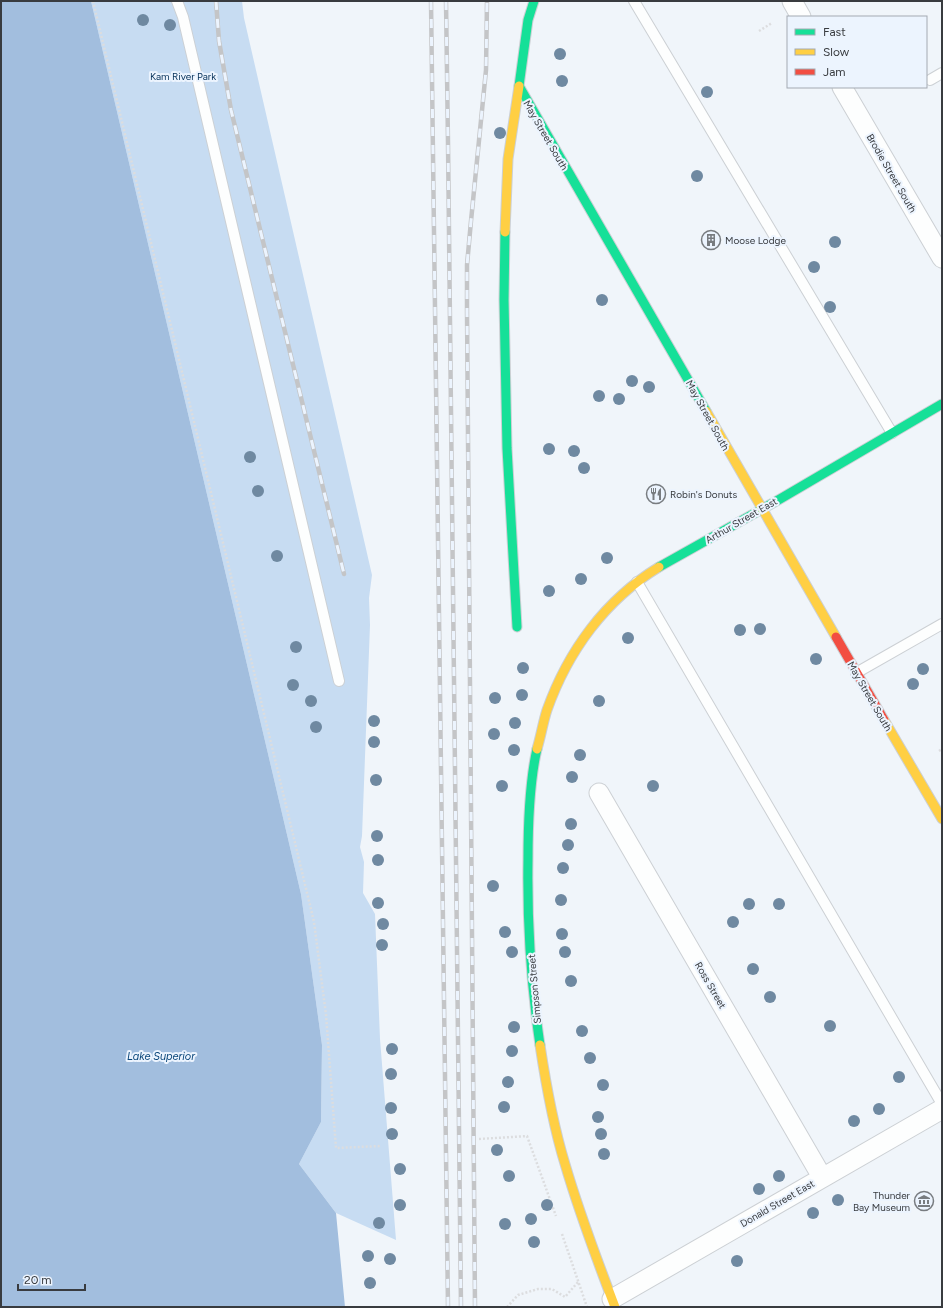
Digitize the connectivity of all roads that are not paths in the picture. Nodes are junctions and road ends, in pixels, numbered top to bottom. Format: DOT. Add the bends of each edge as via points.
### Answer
graph roads {
  1 [pos="177,1"];
  2 [pos="534,1"];
  3 [pos="634,1"];
  4 [pos="792,1"];
  5 [pos="800,16"];
  6 [pos="942,73"];
  7 [pos="930,80"];
  8 [pos="518,86"];
  9 [pos="843,88"];
  10 [pos="942,258"];
  11 [pos="942,404"];
  12 [pos="892,433"];
  13 [pos="761,509"];
  14 [pos="637,582"];
  15 [pos="942,624"];
  16 [pos="517,627"];
  17 [pos="565,666"];
  18 [pos="856,673"];
  19 [pos="339,681"];
  20 [pos="599,793"];
  21 [pos="942,819"];
  22 [pos="942,1104"];
  23 [pos="942,1109"];
  24 [pos="822,1177"];
  25 [pos="613,1303"];
  1 -- 19 [label="lane" via="183,17"];
  2 -- 8 [label="main road" via="528,20"];
  3 -- 12 [label="lane"];
  4 -- 5 [label="street"];
  6 -- 7 [label="lane"];
  8 -- 13 [label="main road, May Street South"];
  8 -- 16 [label="main road" via="508,160 504,300 507,448"];
  9 -- 10 [label="street, Brodie Street South"];
  11 -- 12 [label="main road, Arthur Street East"];
  12 -- 13 [label="main road, Arthur Street East"];
  13 -- 14 [label="main road, Arthur Street East" via="665,563"];
  13 -- 18 [label="main road, May Street South"];
  14 -- 17 [label="main road, Arthur Street East" via="614,601 595,622"];
  14 -- 22 [label="lane"];
  15 -- 18 [label="lane"];
  17 -- 25 [label="main road, Simpson Street" via="551,697 536,748 528,806 526,865 533,997 552,1114 589,1237"];
  18 -- 21 [label="main road, May Street South"];
  20 -- 24 [label="street, Ross Street"];
  23 -- 24 [label="street, Donald Street East"];
  24 -- 25 [label="street, Donald Street East"];
}
